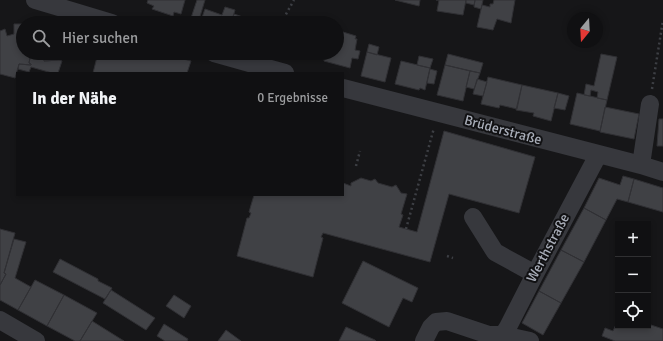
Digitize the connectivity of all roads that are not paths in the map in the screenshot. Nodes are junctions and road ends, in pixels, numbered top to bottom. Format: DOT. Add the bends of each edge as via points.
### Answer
graph roads {
  1 [pos="35,0"];
  2 [pos="89,16"];
  3 [pos="239,60"];
  4 [pos="281,72"];
  5 [pos="344,88"];
  6 [pos="650,104"];
  7 [pos="598,155"];
  8 [pos="641,165"];
  9 [pos="663,172"];
  10 [pos="473,216"];
  11 [pos="534,274"];
  12 [pos="0,320"];
  13 [pos="501,338"];
  14 [pos="36,341"];
  15 [pos="424,341"];
  16 [pos="530,341"];
  1 -- 2 [label="street"];
  3 -- 4 [label="street"];
  5 -- 7 [label="street, Brüderstraße"];
  6 -- 8 [label="street"];
  7 -- 8 [label="street, Brüderstraße"];
  7 -- 11 [label="street, Werthstraße"];
  8 -- 9 [label="street, Brüderstraße"];
  10 -- 11 [label="street" via="495,252"];
  11 -- 13 [label="street, Werthstraße"];
  12 -- 14 [label="street"];
  13 -- 15 [label="street" via="447,320 436,322 430,327"];
  13 -- 16 [label="street"];
}
